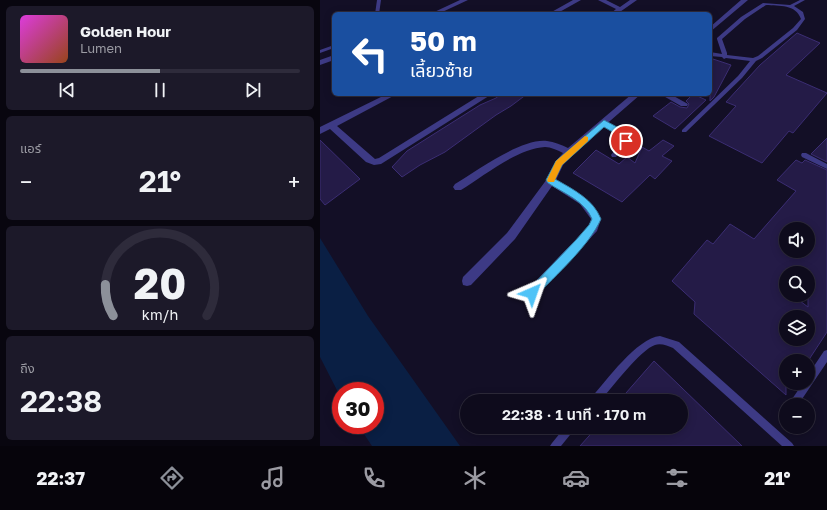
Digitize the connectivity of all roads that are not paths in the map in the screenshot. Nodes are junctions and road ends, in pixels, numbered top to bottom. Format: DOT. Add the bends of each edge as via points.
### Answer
graph roads {
  1 [pos="379,0"];
  2 [pos="465,0"];
  3 [pos="578,0"];
  4 [pos="601,0"];
  5 [pos="634,0"];
  6 [pos="745,0"];
  7 [pos="803,0"];
  8 [pos="791,6"];
  9 [pos="620,9"];
  10 [pos="377,12"];
  11 [pos="438,12"];
  12 [pos="555,12"];
  13 [pos="616,12"];
  14 [pos="712,28"];
  15 [pos="332,47"];
  16 [pos="320,52"];
  17 [pos="712,54"];
  18 [pos="724,57"];
  19 [pos="332,58"];
  20 [pos="754,60"];
  21 [pos="320,63"];
  22 [pos="389,96"];
  23 [pos="485,96"];
  24 [pos="635,96"];
  25 [pos="668,96"];
  26 [pos="684,104"];
  27 [pos="604,123"];
  28 [pos="331,125"];
  29 [pos="320,131"];
  30 [pos="684,131"];
  31 [pos="570,152"];
  32 [pos="614,155"];
  33 [pos="804,156"];
  34 [pos="827,167"];
  35 [pos="551,180"];
  36 [pos="458,187"];
  37 [pos="467,281"];
  38 [pos="532,293"];
  39 [pos="827,354"];
  40 [pos="815,372"];
  41 [pos="600,394"];
  42 [pos="565,434"];
  43 [pos="787,445"];
  44 [pos="555,446"];
  1 -- 10 [label="lane"];
  2 -- 11 [label="street"];
  3 -- 12 [label="street"];
  4 -- 9 [label="street"];
  5 -- 9 [label="street"];
  6 -- 14 [label="street"];
  7 -- 8 [label="lane"];
  8 -- 18 [label="lane" via="765,4 743,18 719,40 726,54"];
  8 -- 20 [label="lane" via="801,12 803,19"];
  9 -- 13 [label="street"];
  15 -- 16 [label="lane"];
  17 -- 18 [label="lane"];
  18 -- 20 [label="lane"];
  19 -- 21 [label="street"];
  20 -- 30 [label="lane"];
  22 -- 28 [label="street"];
  23 -- 28 [label="street" via="381,161 369,160"];
  24 -- 27 [label="street"];
  25 -- 26 [label="street"];
  27 -- 31 [label="street"];
  27 -- 32 [label="lane" via="627,138"];
  28 -- 29 [label="street"];
  31 -- 35 [label="street" via="559,163"];
  31 -- 36 [label="street" via="551,145 531,146 516,152"];
  33 -- 34 [label="lane"];
  35 -- 37 [label="street" via="511,236"];
  35 -- 38 [label="street" via="585,202 596,219 592,228"];
  39 -- 40 [label="lane"];
  41 -- 43 [label="lane" via="635,355 652,341 664,340 676,345"];
  42 -- 44 [label="lane"];
}
